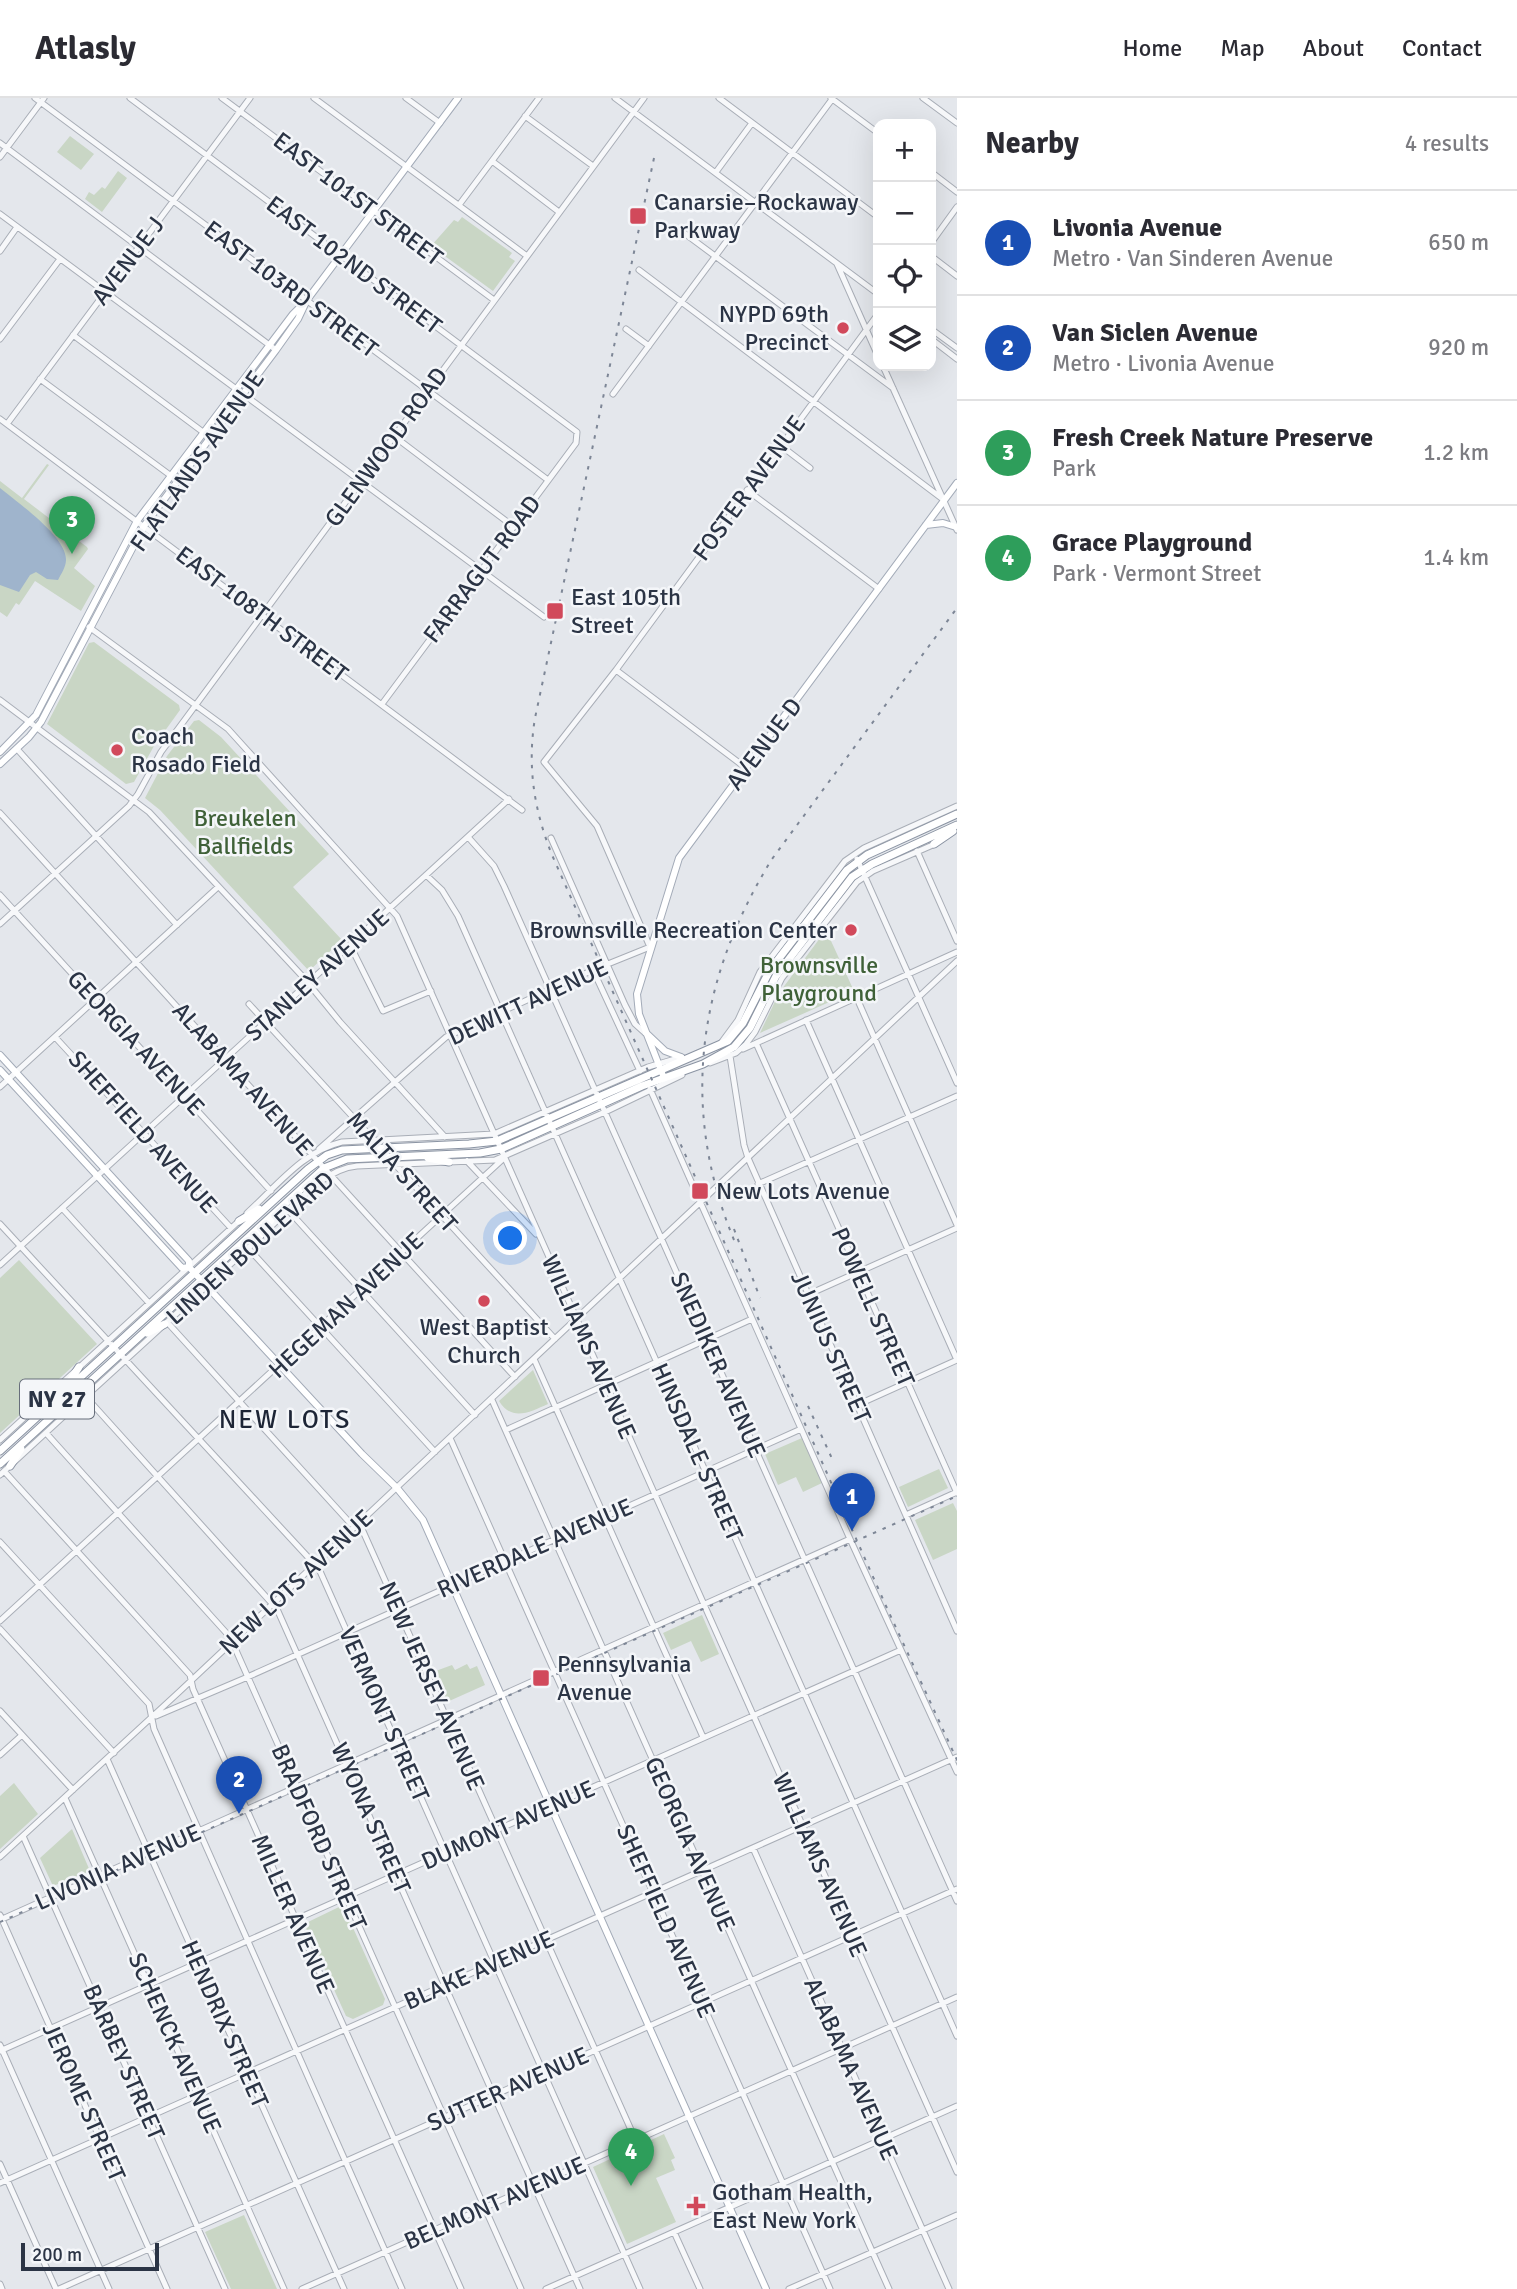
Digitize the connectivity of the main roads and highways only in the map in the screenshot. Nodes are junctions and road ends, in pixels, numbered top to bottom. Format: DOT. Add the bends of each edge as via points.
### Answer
graph roads {
  1 [pos="458,98"];
  2 [pos="175,479"];
  3 [pos="957,483"];
  4 [pos="926,525"];
  5 [pos="956,528"];
  6 [pos="33,726"];
  7 [pos="0,752"];
  8 [pos="0,764"];
  9 [pos="957,814"];
  10 [pos="957,827"];
  11 [pos="934,844"];
  12 [pos="645,1032"];
  13 [pos="0,1055"];
  14 [pos="681,1057"];
  15 [pos="0,1070"];
  16 [pos="661,1071"];
  17 [pos="414,1156"];
  18 [pos="449,1162"];
  19 [pos="272,1202"];
  20 [pos="280,1208"];
  21 [pos="239,1221"];
  22 [pos="257,1240"];
  23 [pos="192,1270"];
  24 [pos="204,1283"];
  25 [pos="166,1323"];
  26 [pos="137,1338"];
  27 [pos="79,1367"];
  28 [pos="60,1396"];
  29 [pos="86,1396"];
  30 [pos="55,1413"];
  31 [pos="26,1427"];
  32 [pos="0,1442"];
  33 [pos="0,1451"];
  34 [pos="4,1469"];
  35 [pos="766,2289"];
  1 -- 2 [label="main road, FLATLANDS AVENUE" via="293,314 273,348"];
  2 -- 6 [label="main road, FLATLANDS AVENUE"];
  2 -- 6 [label="main road, FLATLANDS AVENUE" via="137,521"];
  3 -- 4 [label="main road, AVENUE D"];
  4 -- 5 [label="main road" via="943,523"];
  4 -- 12 [label="main road, AVENUE D" via="679,858 636,994"];
  6 -- 7 [label="main road, FLATLANDS AVENUE"];
  6 -- 8 [label="main road, FLATLANDS AVENUE"];
  9 -- 16 [label="highway, LINDEN BOULEVARD / NY 27" via="856,857 770,970 736,1034"];
  10 -- 11 [label="highway"];
  10 -- 16 [label="highway, LINDEN BOULEVARD / NY 27" via="844,886 776,976 746,1035 734,1047 703,1064"];
  12 -- 14 [label="main road" via="665,1051"];
  12 -- 16 [label="main road, AVENUE D"];
  13 -- 23 [label="main road" via="189,1261"];
  15 -- 23 [label="main road" via="182,1268"];
  16 -- 17 [label="highway, LINDEN BOULEVARD / NY 27" via="604,1109 503,1153"];
  16 -- 19 [label="highway, LINDEN BOULEVARD / NY 27" via="469,1144 340,1150 318,1161"];
  17 -- 18 [label="highway"];
  17 -- 20 [label="highway, LINDEN BOULEVARD / NY 27" via="347,1159"];
  19 -- 21 [label="highway"];
  19 -- 23 [label="highway, LINDEN BOULEVARD / NY 27"];
  20 -- 22 [label="highway"];
  20 -- 24 [label="highway, LINDEN BOULEVARD / NY 27"];
  23 -- 24 [label="main road"];
  23 -- 28 [label="highway, LINDEN BOULEVARD / NY 27"];
  24 -- 26 [label="highway, LINDEN BOULEVARD / NY 27"];
  24 -- 35 [label="main road" via="423,1520"];
  25 -- 26 [label="highway"];
  26 -- 30 [label="highway, LINDEN BOULEVARD / NY 27" via="123,1357"];
  27 -- 28 [label="highway"];
  28 -- 31 [label="highway, LINDEN BOULEVARD / NY 27"];
  29 -- 30 [label="highway"];
  30 -- 34 [label="highway, LINDEN BOULEVARD / NY 27"];
  31 -- 32 [label="highway"];
  31 -- 33 [label="highway, LINDEN BOULEVARD / NY 27"];
}
